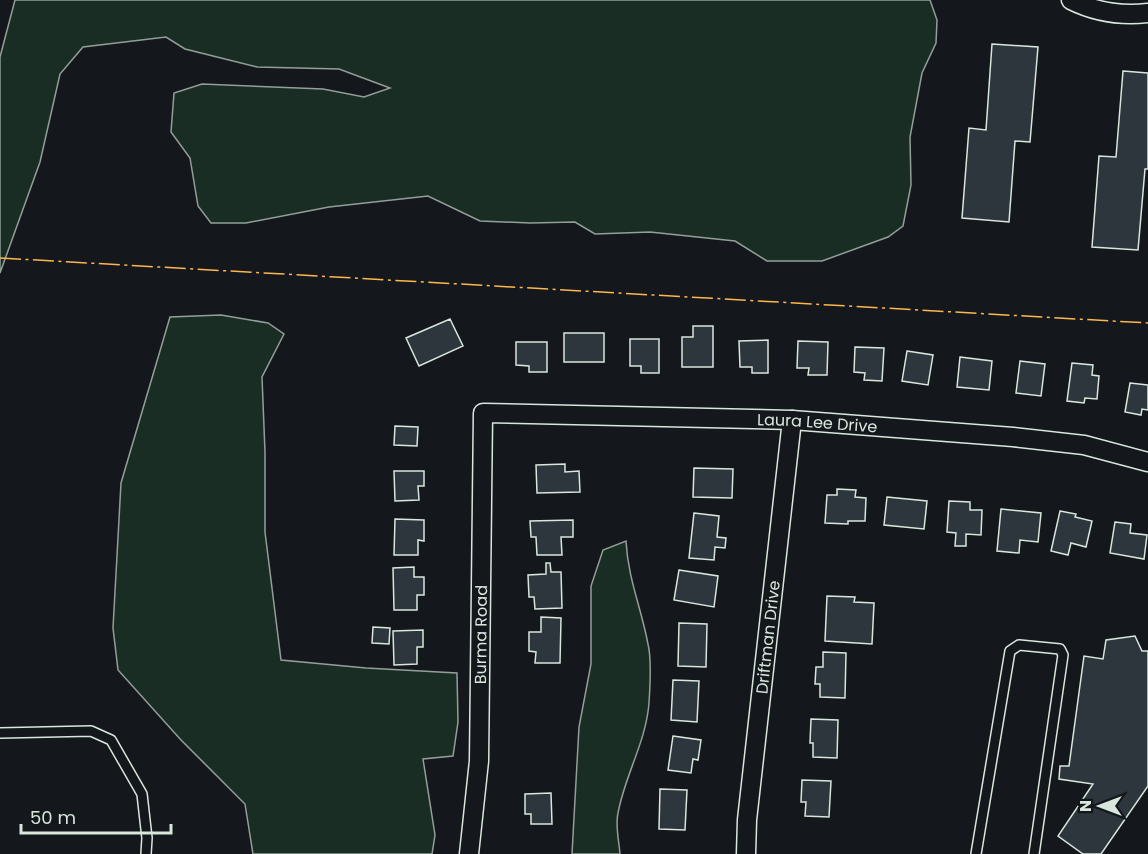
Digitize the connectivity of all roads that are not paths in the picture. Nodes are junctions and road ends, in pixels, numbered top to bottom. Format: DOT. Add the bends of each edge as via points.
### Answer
graph roads {
  1 [pos="1071,0"];
  2 [pos="1148,13"];
  3 [pos="483,413"];
  4 [pos="792,420"];
  5 [pos="1148,462"];
  6 [pos="0,733"];
  7 [pos="147,854"];
  8 [pos="470,854"];
  9 [pos="746,854"];
  10 [pos="976,854"];
  11 [pos="1034,854"];
  1 -- 2 [label="street" via="1089,9 1118,14"];
  3 -- 4 [label="street, Laura Lee Drive"];
  3 -- 8 [label="street, Burma Road" via="479,761"];
  4 -- 5 [label="street, Laura Lee Drive" via="1013,436 1084,445"];
  4 -- 9 [label="street, Driftman Drive"];
  6 -- 7 [label="lane" via="91,731 111,740 142,794"];
  10 -- 11 [label="lane" via="1010,651 1018,645 1060,650 1063,655"];
}
